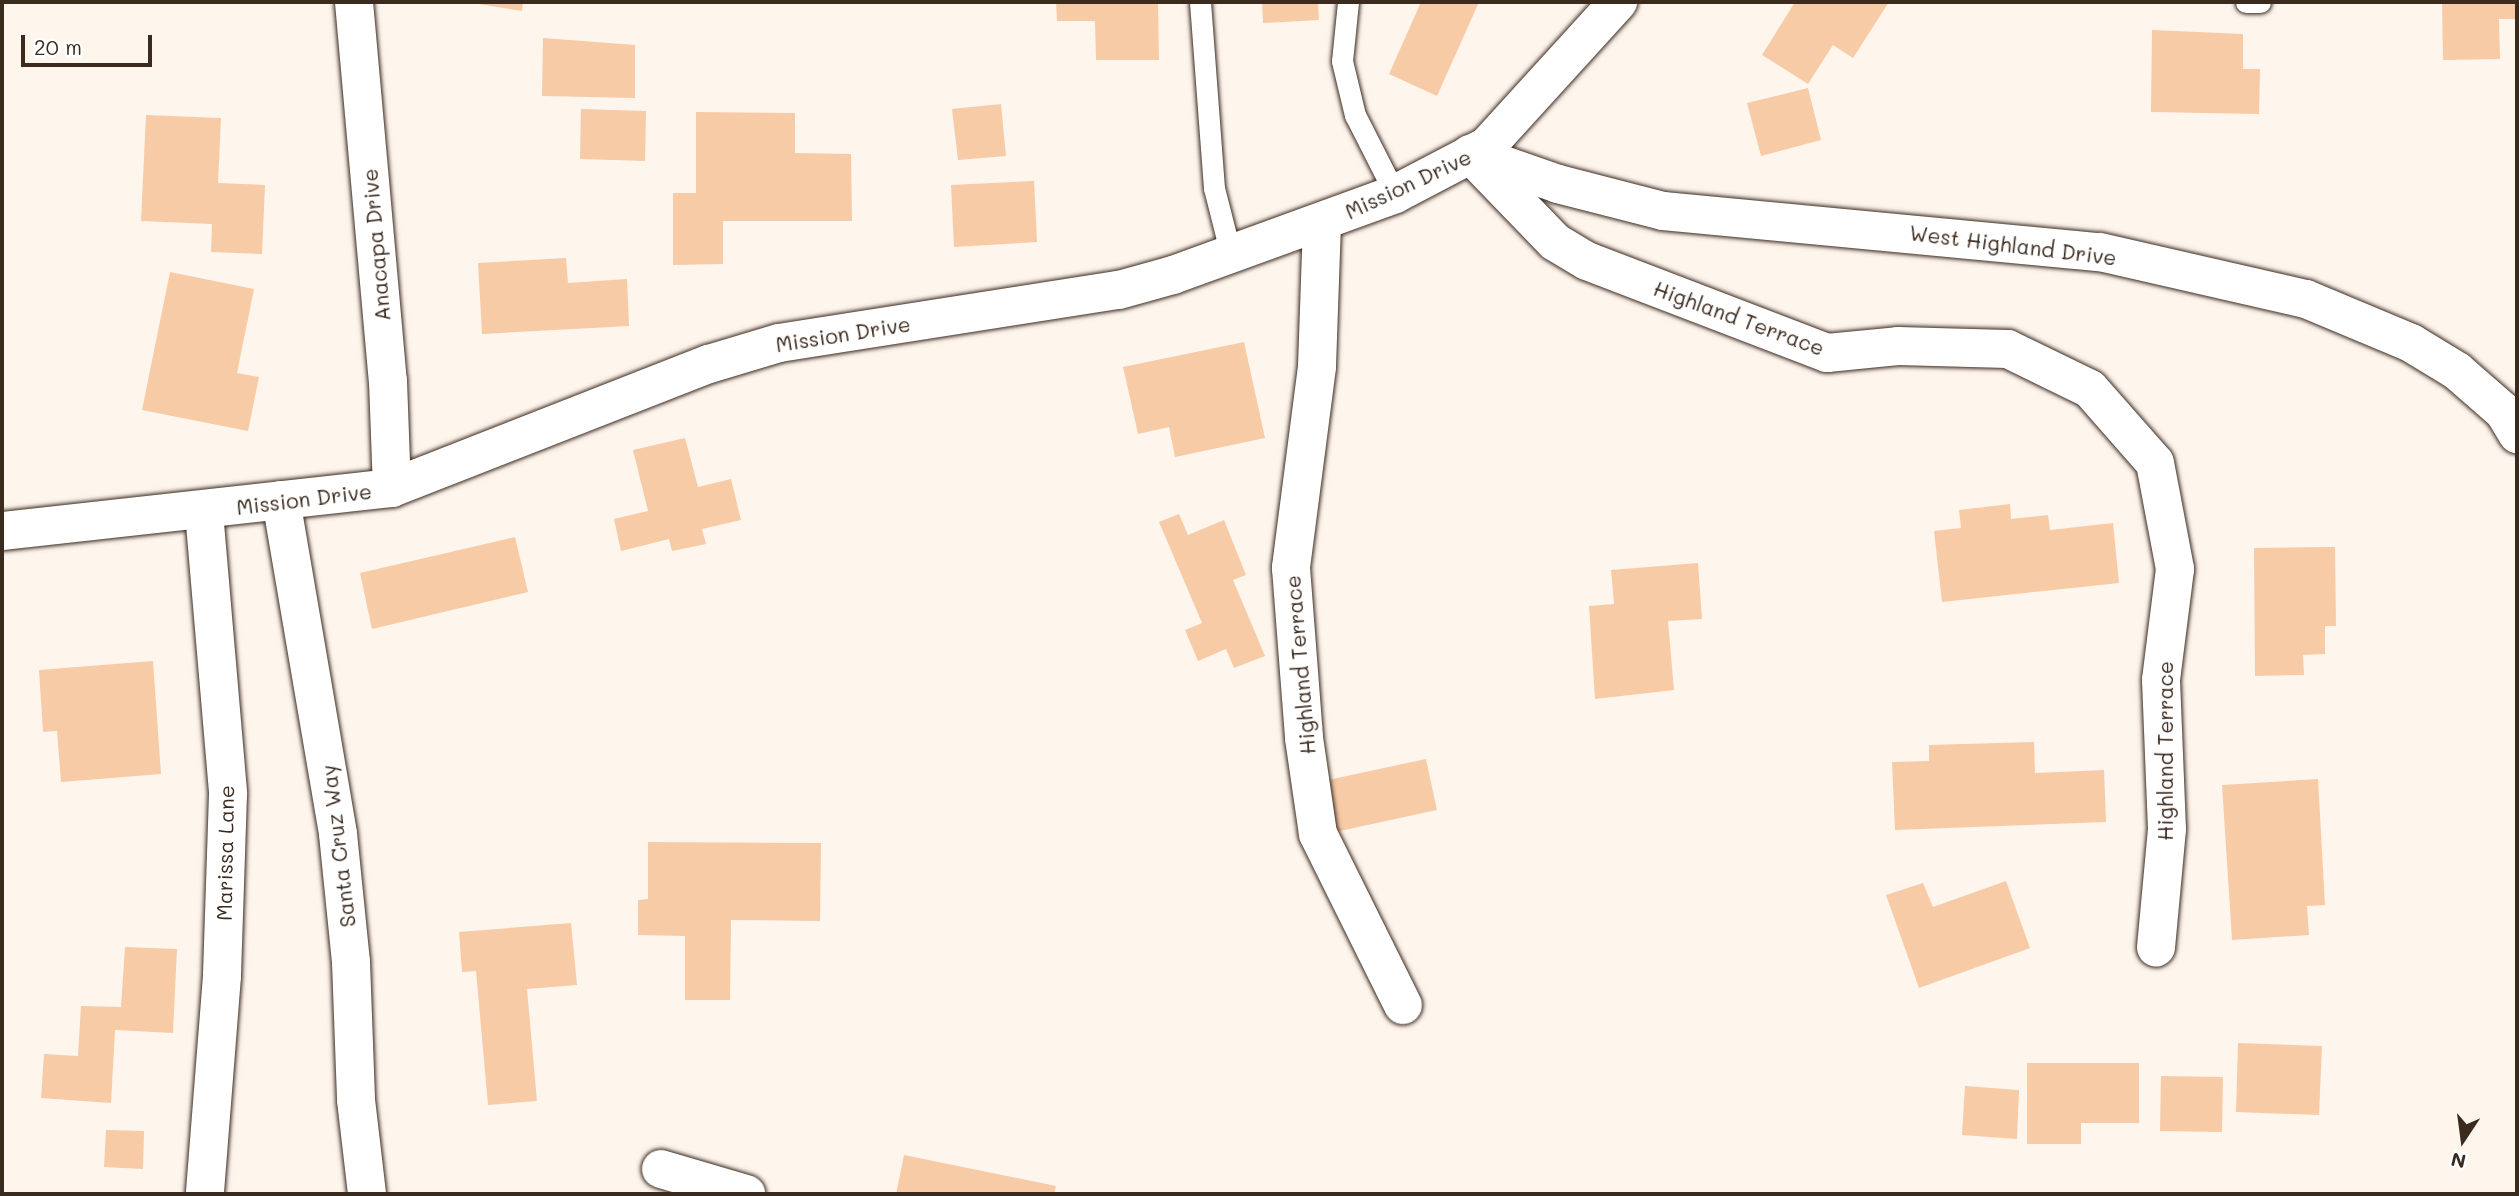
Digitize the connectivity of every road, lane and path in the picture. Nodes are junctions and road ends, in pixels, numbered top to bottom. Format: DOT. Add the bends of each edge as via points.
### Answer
graph roads {
  1 [pos="354,2"];
  2 [pos="1200,2"];
  3 [pos="1348,2"];
  4 [pos="1618,2"];
  5 [pos="2246,2"];
  6 [pos="2260,2"];
  7 [pos="1470,154"];
  8 [pos="1395,194"];
  9 [pos="1322,223"];
  10 [pos="1231,255"];
  11 [pos="2517,433"];
  12 [pos="392,488"];
  13 [pos="281,500"];
  14 [pos="204,512"];
  15 [pos="2,531"];
  16 [pos="2156,947"];
  17 [pos="1403,1005"];
  18 [pos="661,1169"];
  19 [pos="205,1194"];
  20 [pos="367,1194"];
  21 [pos="746,1194"];
  1 -- 12 [label="street, Anacapa Drive" via="388,381"];
  2 -- 10 [label="lane" via="1214,188"];
  3 -- 8 [label="lane" via="1342,61 1355,115"];
  4 -- 7 [label="street, Mission Drive" via="1487,146"];
  5 -- 6 [label="lane"];
  7 -- 8 [label="street, Mission Drive"];
  7 -- 11 [label="street, West Highland Drive" via="1558,184 1663,211 2100,252 2305,299 2411,343 2457,371 2504,412"];
  7 -- 16 [label="street, Highland Terrace" via="1545,233 1587,261 1827,353 1898,346 2008,349 2090,389 2155,463 2175,569 2161,680 2166,829"];
  8 -- 9 [label="street, Mission Drive"];
  9 -- 10 [label="street, Mission Drive"];
  9 -- 17 [label="street, Highland Terrace" via="1317,367 1291,568 1304,738 1318,834"];
  10 -- 12 [label="street, Mission Drive" via="1119,290 779,343 709,364"];
  12 -- 13 [label="street, Mission Drive"];
  13 -- 14 [label="street, Mission Drive"];
  13 -- 20 [label="street, Santa Cruz Way" via="338,834"];
  14 -- 15 [label="street, Mission Drive"];
  14 -- 19 [label="street, Marissa Lane" via="228,794 222,976"];
  18 -- 21 [label="street"];
}
